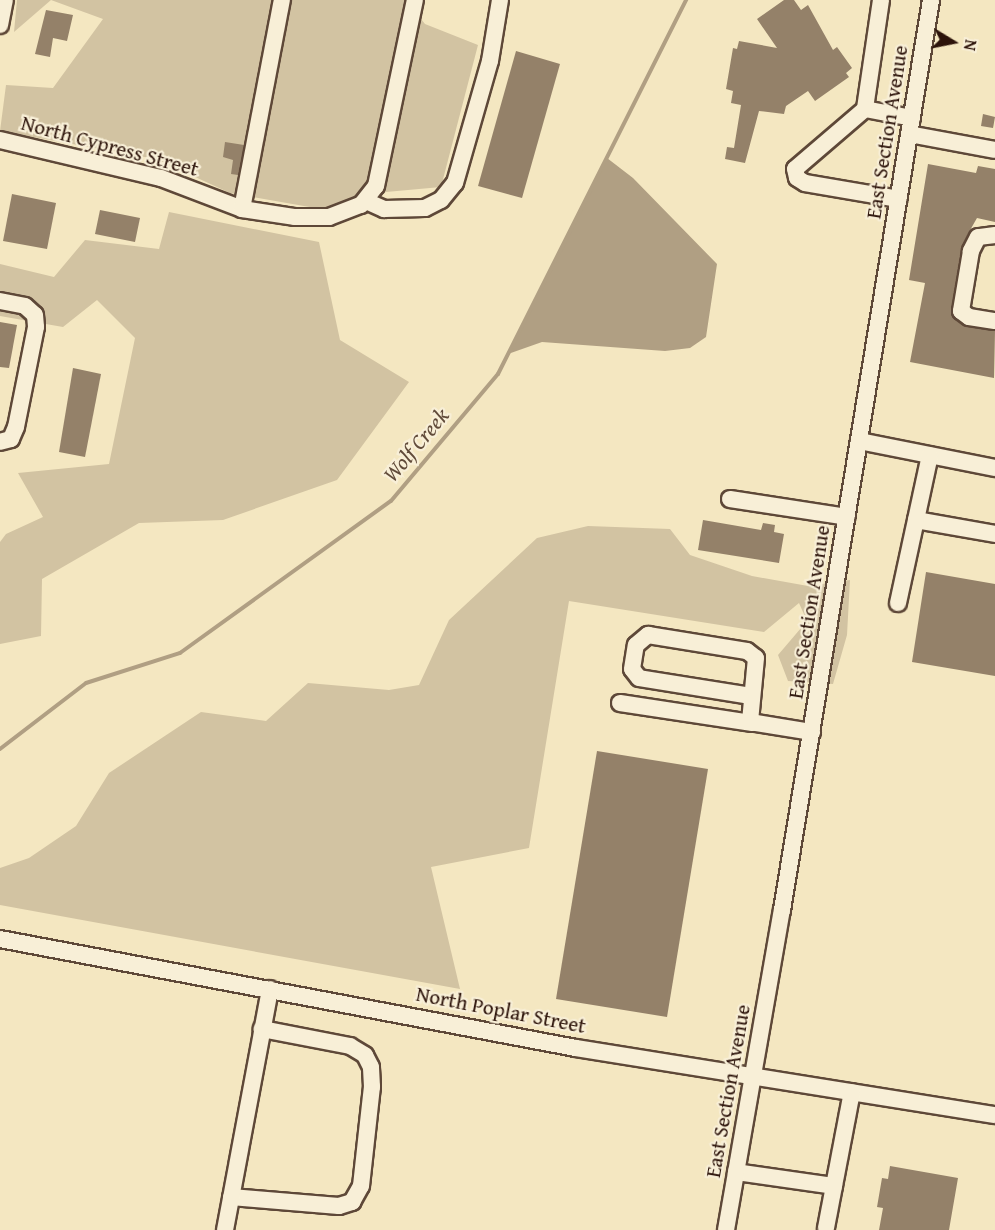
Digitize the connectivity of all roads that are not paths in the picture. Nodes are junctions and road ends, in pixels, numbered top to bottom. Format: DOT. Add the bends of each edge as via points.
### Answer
graph roads {
  1 [pos="5,0"];
  2 [pos="282,0"];
  3 [pos="415,0"];
  4 [pos="500,0"];
  5 [pos="881,0"];
  6 [pos="931,0"];
  7 [pos="0,25"];
  8 [pos="865,109"];
  9 [pos="911,126"];
  10 [pos="0,140"];
  11 [pos="995,150"];
  12 [pos="899,199"];
  13 [pos="366,201"];
  14 [pos="242,209"];
  15 [pos="995,235"];
  16 [pos="0,301"];
  17 [pos="995,321"];
  18 [pos="859,441"];
  19 [pos="0,442"];
  20 [pos="930,455"];
  21 [pos="995,467"];
  22 [pos="730,499"];
  23 [pos="848,517"];
  24 [pos="916,520"];
  25 [pos="995,534"];
  26 [pos="898,603"];
  27 [pos="751,696"];
  28 [pos="620,703"];
  29 [pos="753,723"];
  30 [pos="812,732"];
  31 [pos="0,939"];
  32 [pos="270,989"];
  33 [pos="262,1029"];
  34 [pos="753,1077"];
  35 [pos="852,1092"];
  36 [pos="995,1115"];
  37 [pos="736,1172"];
  38 [pos="834,1186"];
  39 [pos="231,1197"];
  40 [pos="826,1228"];
  41 [pos="225,1230"];
  42 [pos="726,1230"];
  1 -- 7 [label="street"];
  2 -- 14 [label="street"];
  3 -- 13 [label="street" via="376,186"];
  4 -- 13 [label="street" via="490,61 455,183 441,200 425,208 384,209"];
  5 -- 8 [label="street"];
  6 -- 9 [label="street, East Section Avenue"];
  8 -- 9 [label="street"];
  8 -- 12 [label="street" via="801,161 795,169 796,178"];
  9 -- 11 [label="street"];
  9 -- 12 [label="street, East Section Avenue"];
  10 -- 14 [label="street, North Cypress Street" via="161,178"];
  12 -- 18 [label="street, East Section Avenue"];
  13 -- 14 [label="street, North Cypress Street" via="329,217 295,217"];
  15 -- 17 [label="street" via="978,237 971,251 961,311 969,317"];
  16 -- 19 [label="street" via="25,306 35,315 36,327 16,428 11,439"];
  18 -- 20 [label="street"];
  18 -- 23 [label="street, East Section Avenue"];
  20 -- 21 [label="street"];
  20 -- 24 [label="street"];
  22 -- 23 [label="street"];
  23 -- 30 [label="street, East Section Avenue"];
  24 -- 25 [label="street"];
  24 -- 26 [label="street"];
  27 -- 27 [label="street" via="756,658 747,651 648,635 636,645 632,669 639,678"];
  27 -- 29 [label="street" via="748,719"];
  28 -- 29 [label="street"];
  29 -- 30 [label="street"];
  30 -- 34 [label="street, East Section Avenue"];
  31 -- 32 [label="street, North Poplar Street"];
  32 -- 33 [label="street"];
  32 -- 34 [label="street, North Poplar Street" via="576,1048"];
  33 -- 39 [label="street"];
  33 -- 39 [label="street" via="350,1046 365,1055 371,1067 372,1087 361,1186 352,1202 339,1206"];
  34 -- 35 [label="street, North Poplar Street"];
  34 -- 37 [label="street, East Section Avenue"];
  35 -- 36 [label="street, North Poplar Street"];
  35 -- 38 [label="street"];
  37 -- 38 [label="street"];
  37 -- 42 [label="street, East Section Avenue"];
  38 -- 40 [label="street"];
  39 -- 41 [label="street"];
}
